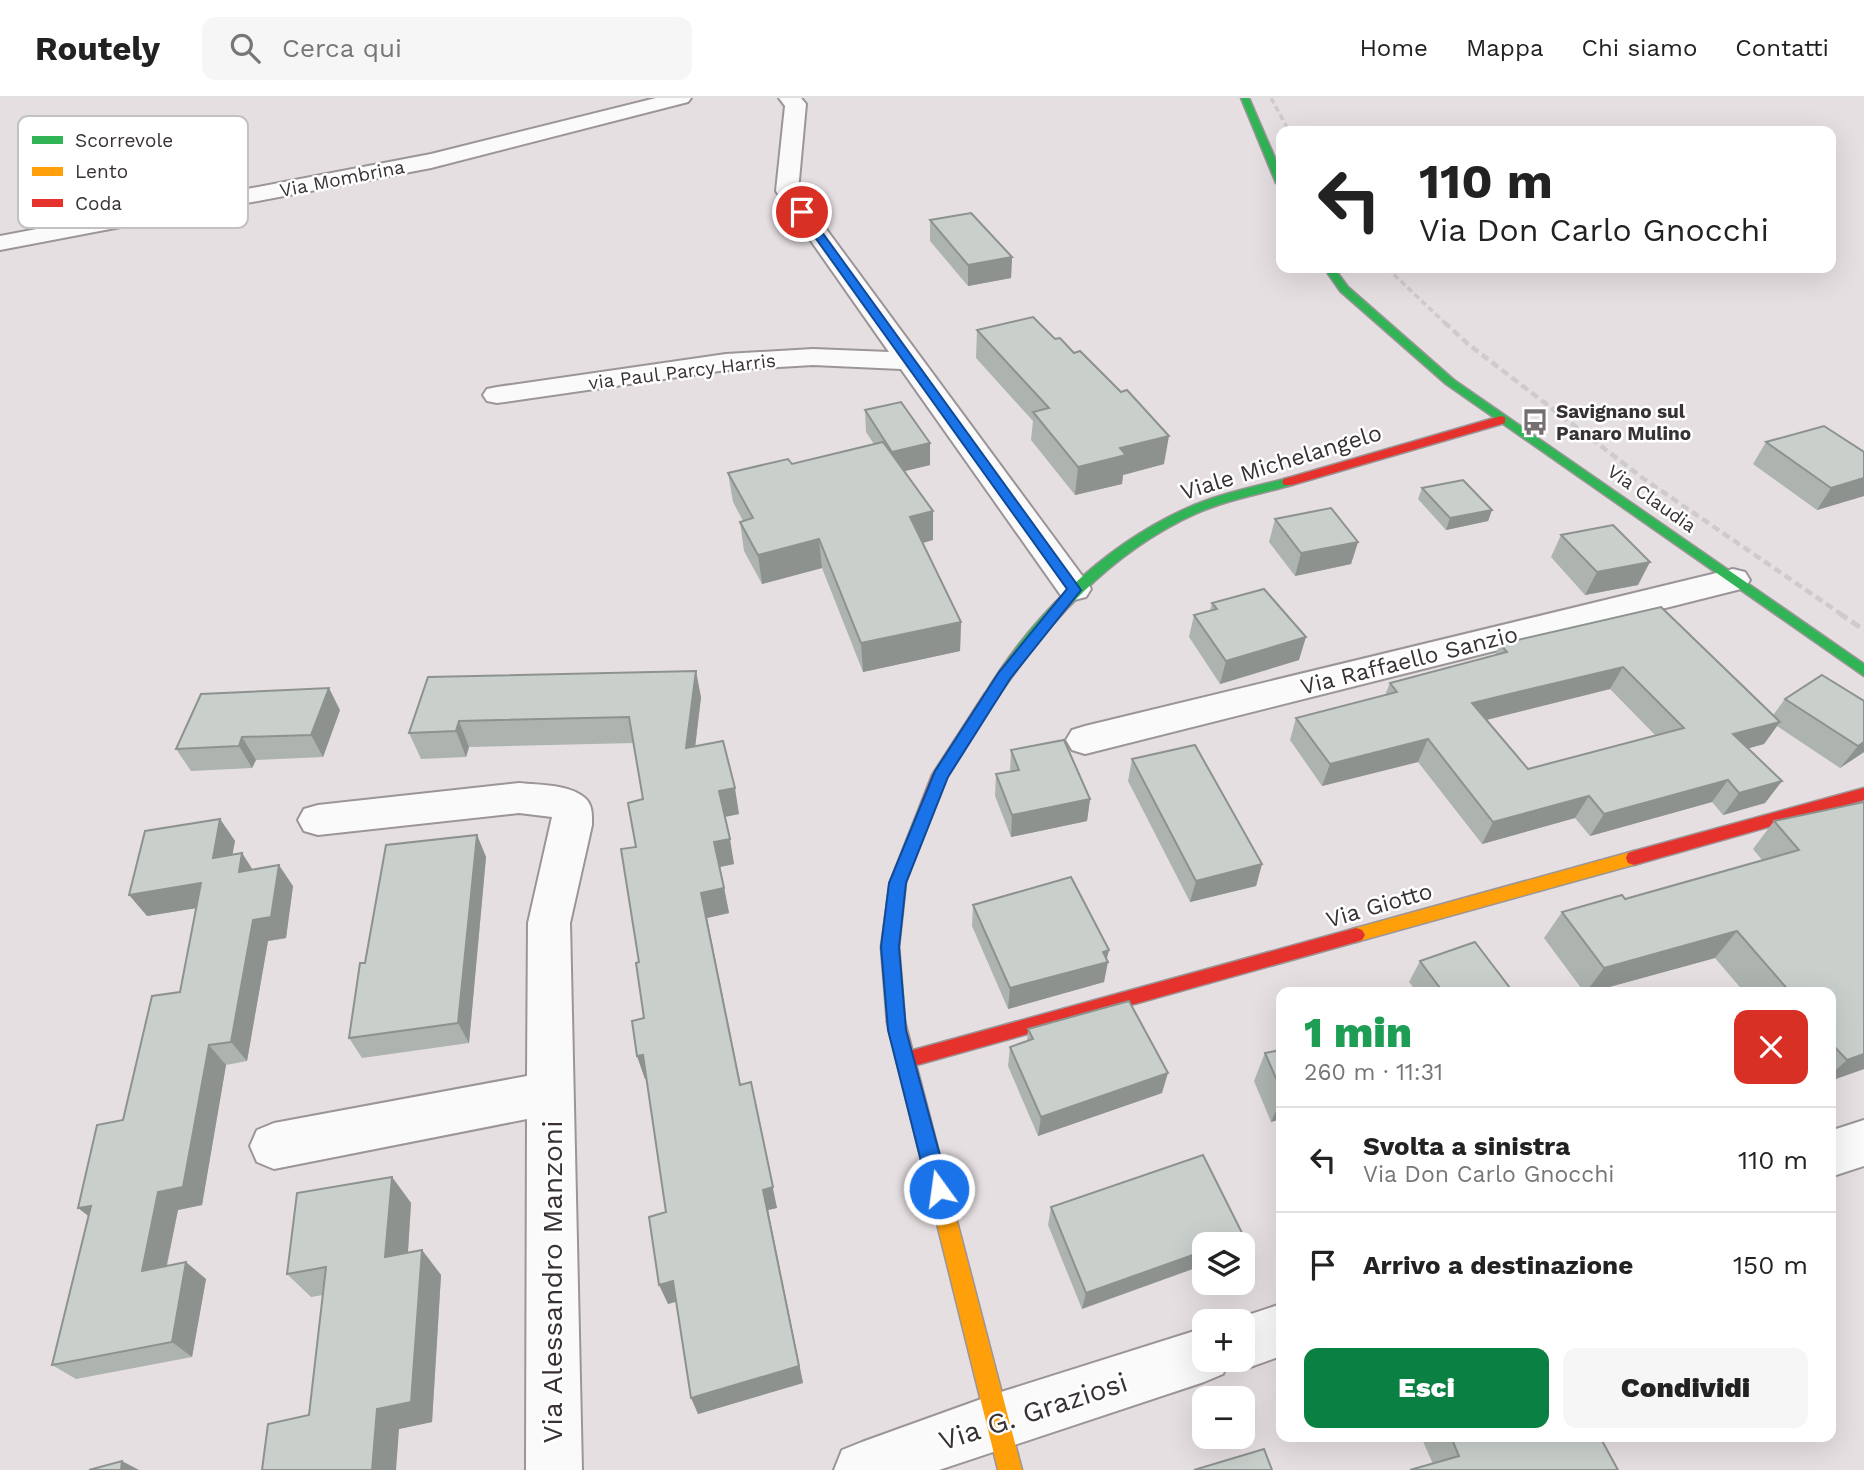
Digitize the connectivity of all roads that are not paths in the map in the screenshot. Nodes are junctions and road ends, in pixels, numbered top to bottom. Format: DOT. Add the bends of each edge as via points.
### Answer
graph roads {
  1 [pos="681,98"];
  2 [pos="789,98"];
  3 [pos="1245,98"];
  4 [pos="1276,171"];
  5 [pos="248,196"];
  6 [pos="79,228"];
  7 [pos="0,243"];
  8 [pos="1333,273"];
  9 [pos="909,361"];
  10 [pos="497,395"];
  11 [pos="1501,419"];
  12 [pos="1733,580"];
  13 [pos="1074,590"];
  14 [pos="1864,671"];
  15 [pos="1085,740"];
  16 [pos="1864,794"];
  17 [pos="318,820"];
  18 [pos="906,1060"];
  19 [pos="551,1093"];
  20 [pos="1864,1143"];
  21 [pos="275,1146"];
  22 [pos="1836,1152"];
  23 [pos="1276,1332"];
  24 [pos="1255,1339"];
  25 [pos="1192,1360"];
  26 [pos="1004,1446"];
  27 [pos="554,1470"];
  28 [pos="862,1470"];
  1 -- 5 [label="street, Via Mombrina" via="431,161"];
  2 -- 9 [label="street" via="796,104 787,191"];
  3 -- 4 [label="street"];
  6 -- 7 [label="street, Via Mombrina"];
  8 -- 11 [label="street, Via Claudia" via="1344,289 1450,382"];
  9 -- 10 [label="street, via Paul Parcy Harris" via="813,357 726,362"];
  9 -- 13 [label="street"];
  11 -- 12 [label="street, Via Claudia"];
  11 -- 13 [label="street, Viale Michelangelo" via="1193,510 1155,528"];
  12 -- 14 [label="street, Via Claudia"];
  12 -- 15 [label="street, Via Raffaello Sanzio"];
  13 -- 18 [label="street, Viale Michelangelo" via="1004,675 940,775 898,883 890,947 897,1030"];
  16 -- 18 [label="street, Via Giotto"];
  17 -- 19 [label="street, Via Alessandro Manzoni" via="519,798 554,801 572,809 549,923"];
  18 -- 26 [label="street, Viale Michelangelo"];
  19 -- 21 [label="street, Via Alessandro Manzoni"];
  19 -- 27 [label="street, Via Alessandro Manzoni"];
  20 -- 22 [label="street"];
  23 -- 24 [label="street"];
  25 -- 26 [label="street, Via G. Graziosi"];
  26 -- 28 [label="street, Via G. Graziosi"];
}
